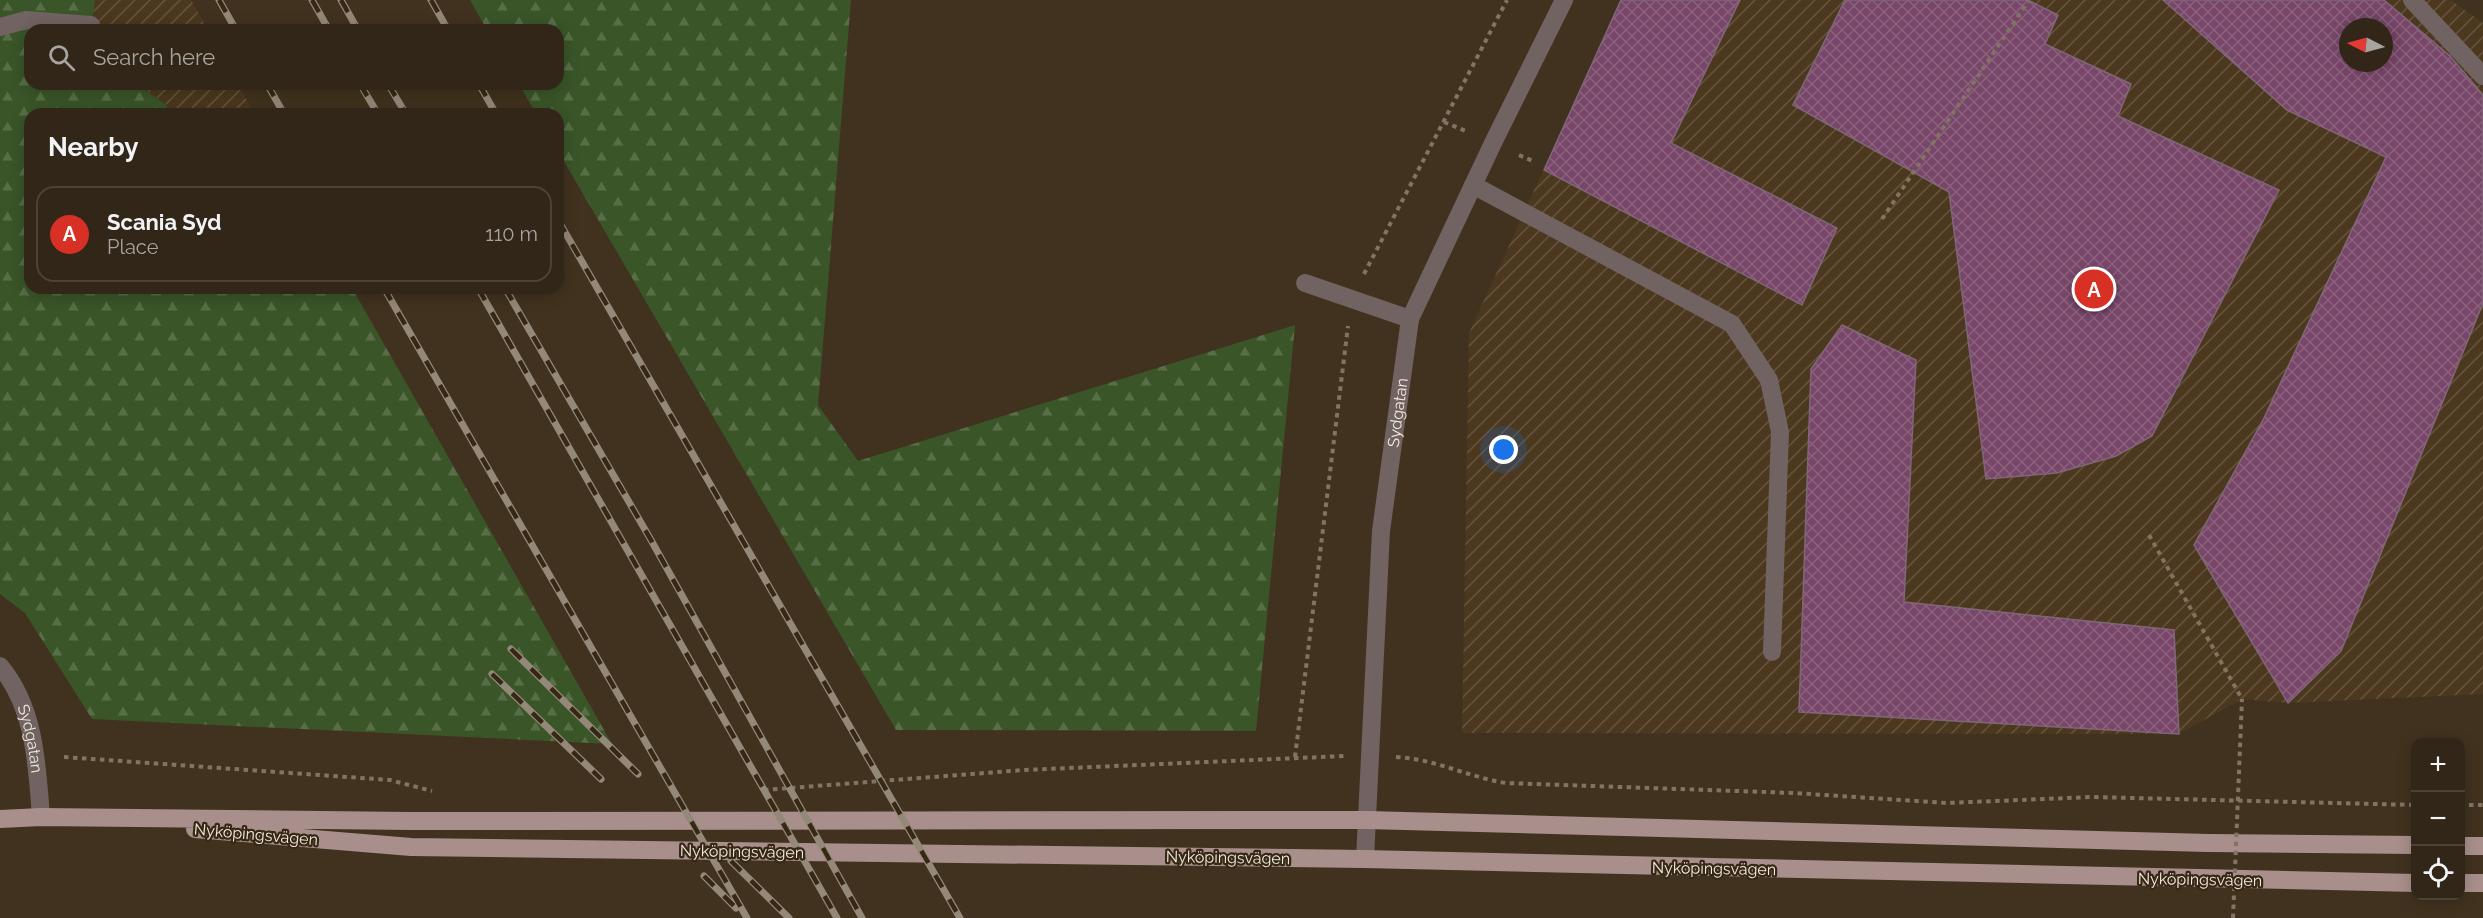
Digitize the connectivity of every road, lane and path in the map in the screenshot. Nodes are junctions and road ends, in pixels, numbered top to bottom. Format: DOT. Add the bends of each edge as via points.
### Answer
graph roads {
  1 [pos="1507,0"];
  2 [pos="1564,0"];
  3 [pos="2029,0"];
  4 [pos="2412,0"];
  5 [pos="78,24"];
  6 [pos="0,27"];
  7 [pos="2483,76"];
  8 [pos="1473,185"];
  9 [pos="1882,219"];
  10 [pos="1305,283"];
  11 [pos="1352,298"];
  12 [pos="1410,319"];
  13 [pos="2149,535"];
  14 [pos="1772,652"];
  15 [pos="0,666"];
  16 [pos="36,755"];
  17 [pos="1369,756"];
  18 [pos="1295,757"];
  19 [pos="761,790"];
  20 [pos="441,794"];
  21 [pos="2411,804"];
  22 [pos="2465,805"];
  23 [pos="2483,805"];
  24 [pos="41,817"];
  25 [pos="0,819"];
  26 [pos="1367,820"];
  27 [pos="2411,845"];
  28 [pos="2465,846"];
  29 [pos="2483,846"];
  30 [pos="1365,859"];
  31 [pos="2411,883"];
  32 [pos="2465,883"];
  33 [pos="2483,883"];
  34 [pos="2233,918"];
  1 -- 11 [label="path"];
  2 -- 8 [label="street, Sydgatan"];
  3 -- 9 [label="path"];
  4 -- 7 [label="street"];
  5 -- 6 [label="street" via="26,20"];
  8 -- 12 [label="street, Sydgatan"];
  8 -- 14 [label="street" via="1732,324 1769,380 1780,432"];
  10 -- 11 [label="street"];
  11 -- 12 [label="street"];
  11 -- 18 [label="path"];
  12 -- 17 [label="street, Sydgatan" via="1381,531"];
  13 -- 34 [label="path, bridge" via="2242,699"];
  15 -- 16 [label="street, Sydgatan" via="9,676 27,716"];
  16 -- 20 [label="path" via="390,780"];
  16 -- 24 [label="street, Sydgatan"];
  17 -- 18 [label="path"];
  17 -- 21 [label="path" via="1423,759 1475,778 1506,783 1794,793 1947,803 2092,797"];
  17 -- 26 [label="street, Sydgatan"];
  18 -- 19 [label="path" via="1024,770"];
  22 -- 23 [label="path"];
  24 -- 25 [label="main road, Nyköpingsvägen"];
  24 -- 26 [label="main road, Nyköpingsvägen" via="409,821"];
  24 -- 30 [label="main road, Nyköpingsvägen" via="411,847"];
  26 -- 27 [label="main road, Nyköpingsvägen"];
  26 -- 30 [label="street, Sydgatan"];
  28 -- 29 [label="main road"];
  30 -- 31 [label="main road, Nyköpingsvägen"];
  32 -- 33 [label="main road"];
}
